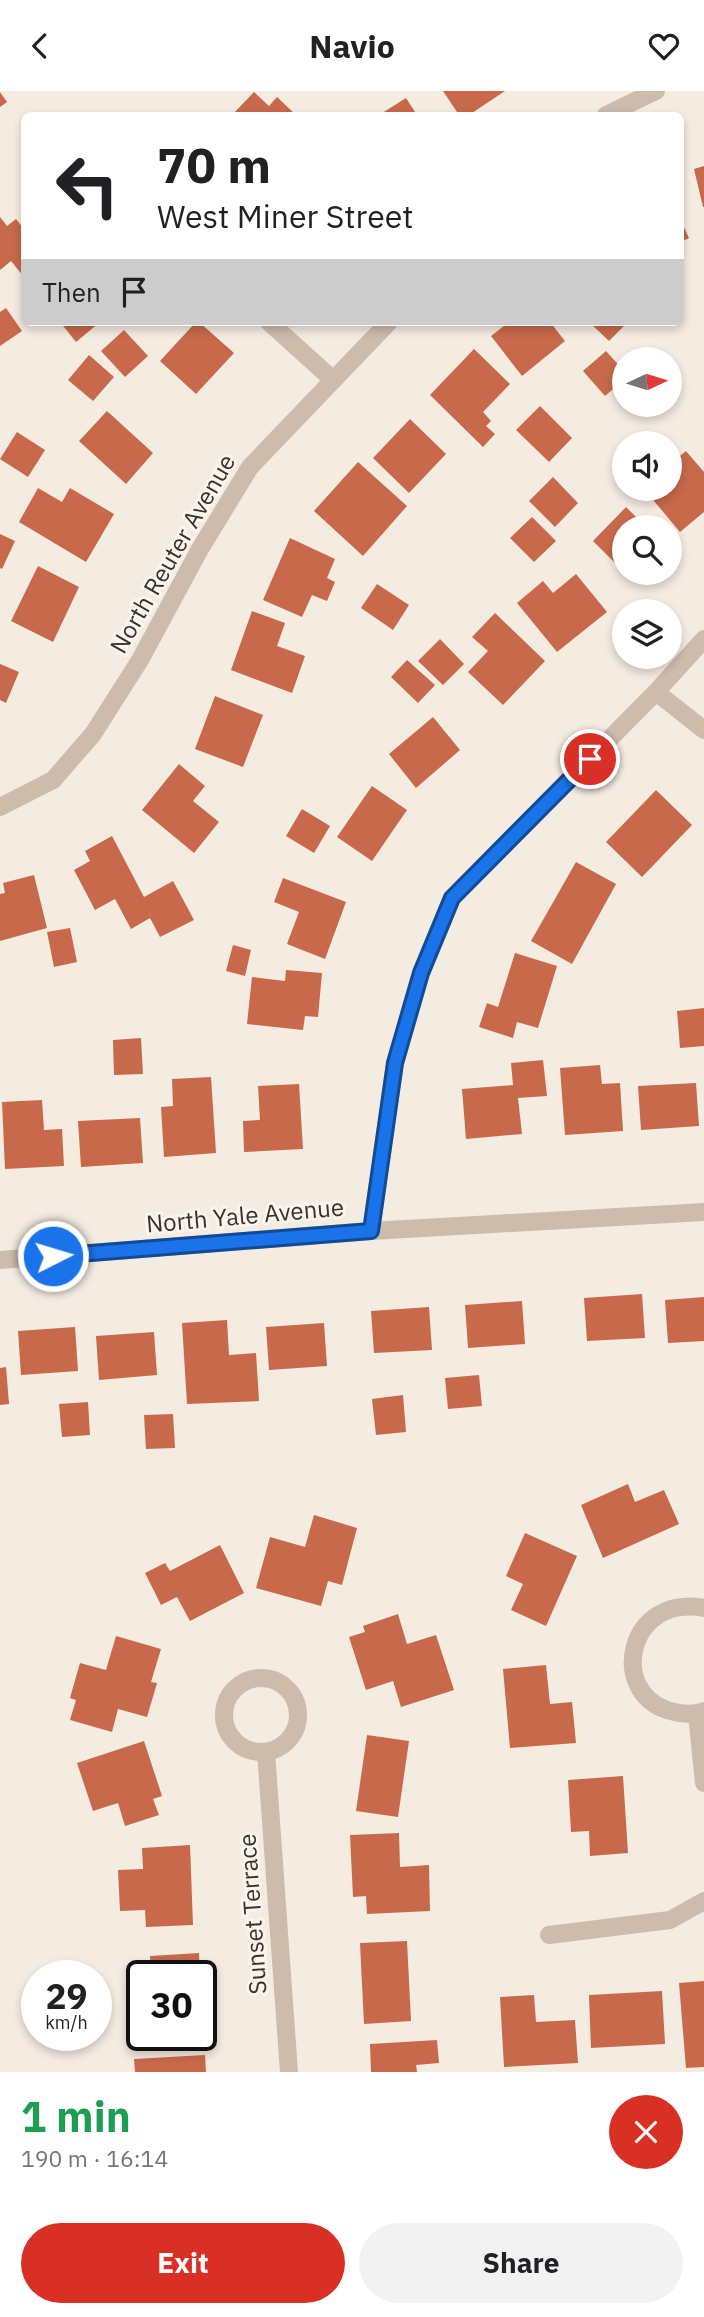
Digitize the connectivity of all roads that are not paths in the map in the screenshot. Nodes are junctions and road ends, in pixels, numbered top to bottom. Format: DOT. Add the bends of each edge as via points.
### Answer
graph roads {
  1 [pos="656,91"];
  2 [pos="612,112"];
  3 [pos="273,326"];
  4 [pos="385,326"];
  5 [pos="332,379"];
  6 [pos="704,639"];
  7 [pos="656,692"];
  8 [pos="704,730"];
  9 [pos="0,807"];
  10 [pos="704,1212"];
  11 [pos="371,1231"];
  12 [pos="0,1260"];
  13 [pos="704,1608"];
  14 [pos="701,1712"];
  15 [pos="267,1752"];
  16 [pos="704,1783"];
  17 [pos="704,1901"];
  18 [pos="549,1935"];
  19 [pos="289,2072"];
  1 -- 2 [label="street"];
  3 -- 5 [label="street"];
  4 -- 5 [label="street, North Reuter Avenue"];
  5 -- 9 [label="street, North Reuter Avenue" via="250,467 93,734 53,780"];
  6 -- 7 [label="street"];
  7 -- 8 [label="street"];
  7 -- 11 [label="street" via="452,898 421,973 395,1063"];
  10 -- 11 [label="street, North Yale Avenue"];
  11 -- 12 [label="street, North Yale Avenue"];
  13 -- 14 [label="street" via="668,1609 653,1618 641,1631 633,1666 648,1698 662,1709 679,1714"];
  14 -- 16 [label="street"];
  15 -- 15 [label="street" via="294,1733 298,1710 278,1682 254,1679 233,1692 224,1715 233,1739 242,1747"];
  15 -- 19 [label="street, Sunset Terrace"];
  17 -- 18 [label="street" via="670,1920"];
}
